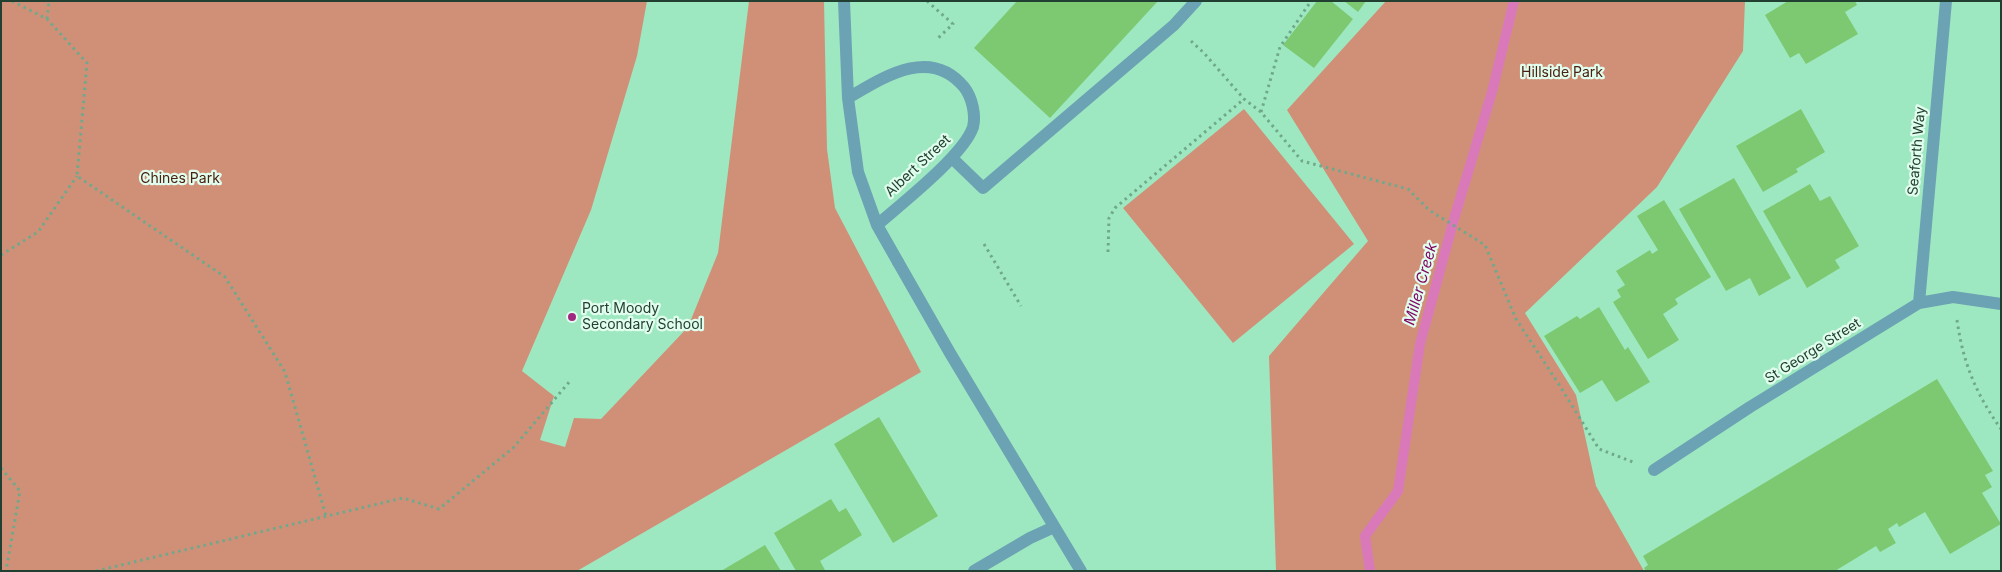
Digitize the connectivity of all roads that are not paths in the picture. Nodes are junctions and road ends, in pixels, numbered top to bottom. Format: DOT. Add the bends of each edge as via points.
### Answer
graph roads {
  1 [pos="844,1"];
  2 [pos="1196,1"];
  3 [pos="1946,1"];
  4 [pos="848,98"];
  5 [pos="952,158"];
  6 [pos="877,224"];
  7 [pos="1919,303"];
  8 [pos="2001,304"];
  9 [pos="1654,470"];
  10 [pos="1054,527"];
  11 [pos="974,571"];
  12 [pos="1081,571"];
  1 -- 4 [label="street"];
  2 -- 5 [label="street" via="1174,25 982,188"];
  3 -- 7 [label="street, Seaforth Way"];
  4 -- 5 [label="street, Albert Street" via="888,75 906,69 925,67 943,70 957,78 967,90 974,113 973,126"];
  4 -- 6 [label="street, Albert Street" via="858,172"];
  5 -- 6 [label="street, Albert Street"];
  6 -- 10 [label="street, Albert Street"];
  7 -- 8 [label="street, St George Street" via="1953,297"];
  7 -- 9 [label="street, St George Street"];
  10 -- 11 [label="street"];
  10 -- 12 [label="street, Albert Street"];
}
